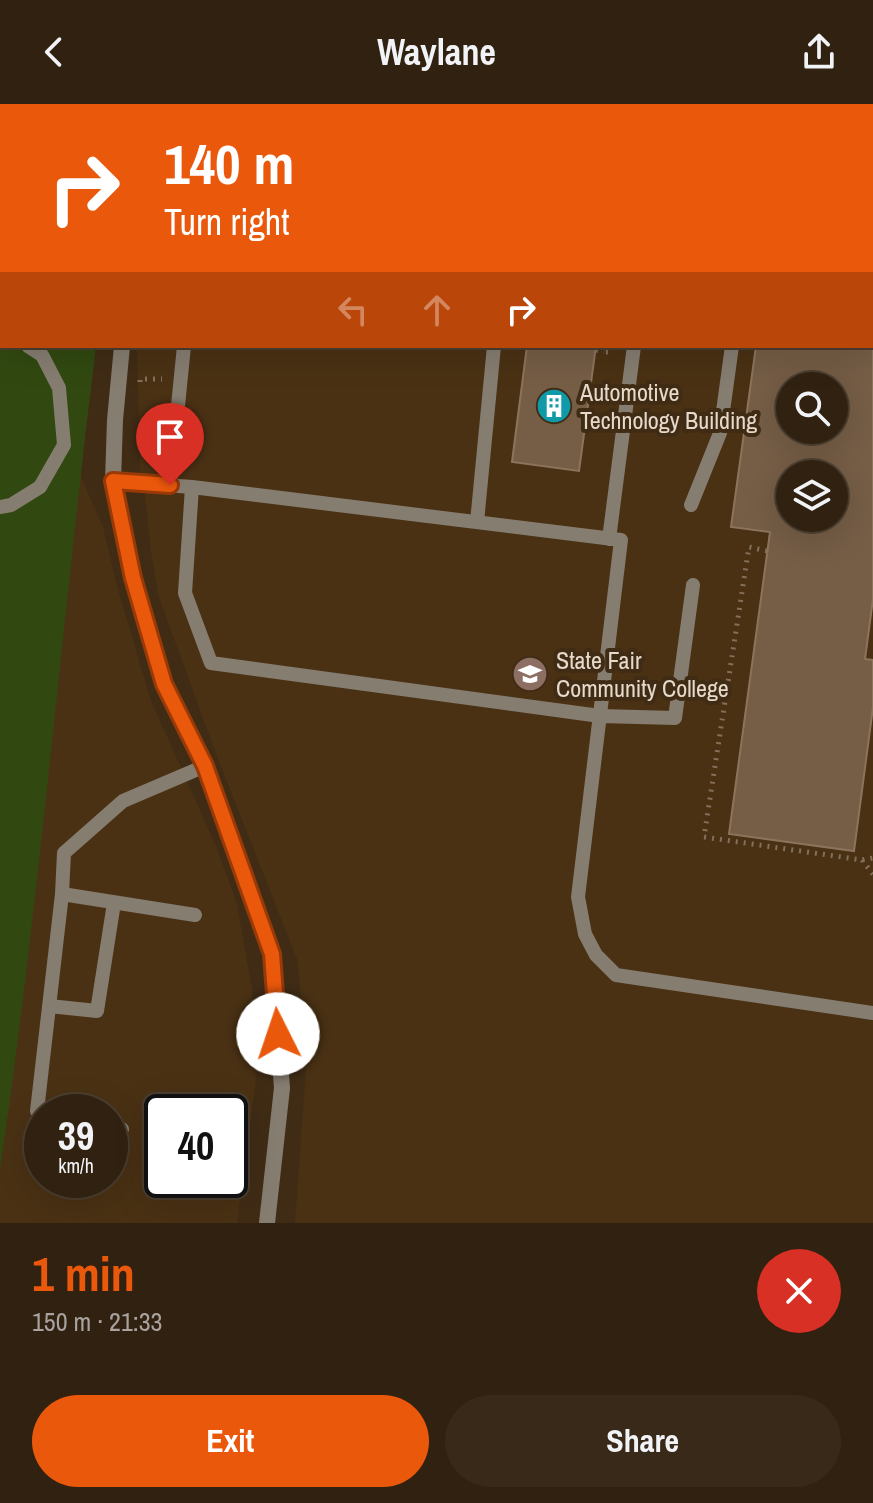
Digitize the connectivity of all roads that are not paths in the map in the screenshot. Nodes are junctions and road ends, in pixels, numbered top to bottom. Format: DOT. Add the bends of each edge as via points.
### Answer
graph roads {
  1 [pos="31,348"];
  2 [pos="122,348"];
  3 [pos="184,348"];
  4 [pos="494,348"];
  5 [pos="634,348"];
  6 [pos="732,348"];
  7 [pos="113,481"];
  8 [pos="170,485"];
  9 [pos="192,487"];
  10 [pos="691,505"];
  11 [pos="0,507"];
  12 [pos="477,522"];
  13 [pos="609,539"];
  14 [pos="693,585"];
  15 [pos="600,716"];
  16 [pos="205,766"];
  17 [pos="62,894"];
  18 [pos="114,903"];
  19 [pos="195,915"];
  20 [pos="49,1006"];
  21 [pos="873,1013"];
  22 [pos="39,1094"];
  23 [pos="267,1223"];
  1 -- 11 [label="lane" via="42,355 59,388 64,445 40,487"];
  2 -- 7 [label="street"];
  3 -- 8 [label="lane"];
  4 -- 12 [label="lane"];
  5 -- 13 [label="lane"];
  6 -- 10 [label="lane" via="720,433"];
  7 -- 8 [label="lane"];
  7 -- 16 [label="street" via="133,578 164,684"];
  8 -- 9 [label="lane"];
  9 -- 12 [label="lane"];
  9 -- 15 [label="lane" via="185,593 211,663"];
  12 -- 13 [label="lane"];
  13 -- 15 [label="lane" via="621,540"];
  14 -- 15 [label="lane" via="675,718"];
  15 -- 21 [label="lane" via="578,897 585,934 596,955 616,975"];
  16 -- 17 [label="lane" via="123,801 64,853"];
  16 -- 23 [label="street" via="272,954 282,1088"];
  17 -- 18 [label="lane"];
  17 -- 20 [label="lane"];
  18 -- 19 [label="lane"];
  18 -- 20 [label="lane" via="97,1011"];
  20 -- 22 [label="lane"];
}
